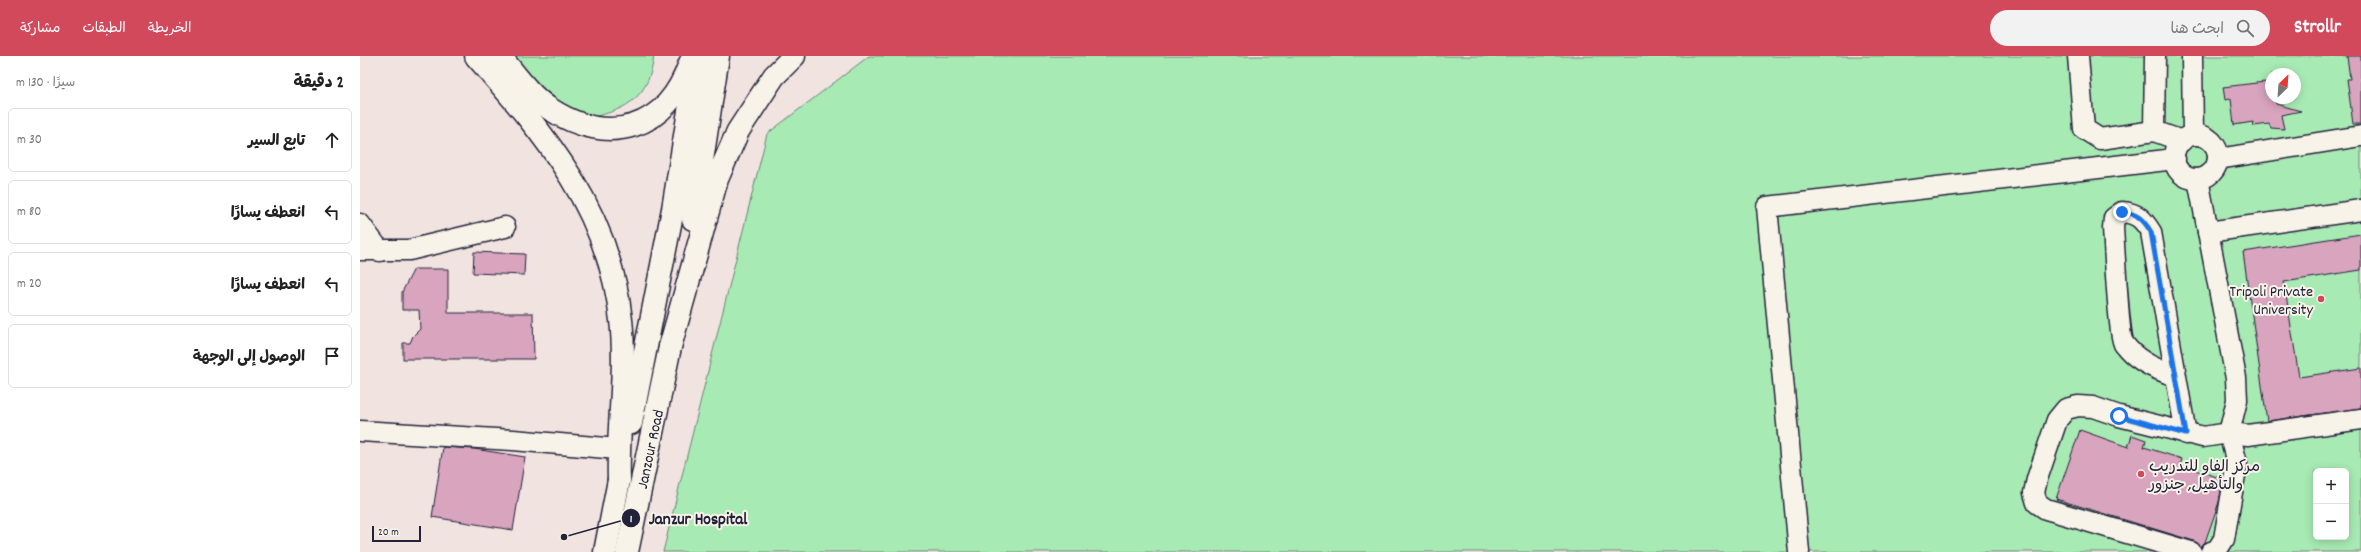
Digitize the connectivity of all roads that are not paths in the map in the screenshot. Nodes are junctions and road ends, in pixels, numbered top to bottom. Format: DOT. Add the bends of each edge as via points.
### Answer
graph roads {
  1 [pos="476,56"];
  2 [pos="500,56"];
  3 [pos="692,56"];
  4 [pos="698,56"];
  5 [pos="718,56"];
  6 [pos="794,56"];
  7 [pos="2078,56"];
  8 [pos="2155,56"];
  9 [pos="2192,56"];
  10 [pos="2154,131"];
  11 [pos="2361,136"];
  12 [pos="2183,145"];
  13 [pos="2218,159"];
  14 [pos="2198,178"];
  15 [pos="2361,210"];
  16 [pos="360,224"];
  17 [pos="505,227"];
  18 [pos="2208,232"];
  19 [pos="360,250"];
  20 [pos="380,251"];
  21 [pos="670,346"];
  22 [pos="2176,376"];
  23 [pos="2361,418"];
  24 [pos="360,431"];
  25 [pos="2229,433"];
  26 [pos="2186,434"];
  27 [pos="618,449"];
  28 [pos="619,480"];
  29 [pos="605,552"];
  30 [pos="627,552"];
  31 [pos="1799,552"];
  32 [pos="2191,552"];
  33 [pos="2211,552"];
  1 -- 27 [label="main road" via="539,128 567,169 596,223 613,275 621,320 622,384"];
  2 -- 3 [label="main road" via="548,108 572,121 598,129 626,129 646,120 670,102 684,79"];
  4 -- 28 [label="main road" via="672,217"];
  5 -- 21 [label="main road" via="695,211"];
  6 -- 21 [label="main road" via="774,76 738,131 717,179"];
  7 -- 10 [label="street" via="2084,129 2100,139"];
  8 -- 10 [label="street"];
  9 -- 12 [label="street"];
  10 -- 12 [label="street"];
  11 -- 13 [label="street"];
  12 -- 13 [label="street" via="2205,137 2215,146"];
  12 -- 14 [label="street" via="2182,173"];
  12 -- 31 [label="street" via="1767,207"];
  13 -- 14 [label="street" via="2213,171"];
  14 -- 18 [label="street"];
  15 -- 18 [label="street"];
  16 -- 20 [label="street"];
  17 -- 20 [label="street" via="409,250"];
  18 -- 25 [label="street" via="2236,378 2237,400"];
  19 -- 20 [label="street"];
  21 -- 30 [label="main road, Janzour Road"];
  22 -- 22 [label="street" via="2151,232 2143,219 2133,213 2122,212 2114,218 2113,228 2123,343 2137,358 2162,372"];
  22 -- 26 [label="street"];
  23 -- 25 [label="street" via="2248,435"];
  24 -- 27 [label="street"];
  25 -- 26 [label="street" via="2203,437"];
  25 -- 33 [label="street" via="2237,463 2236,470 2224,539 2217,550"];
  26 -- 32 [label="street" via="2093,407 2078,406 2066,410 2057,420 2034,493 2037,502 2046,509"];
  27 -- 28 [label="main road"];
  28 -- 29 [label="main road, Janzour Road"];
}
